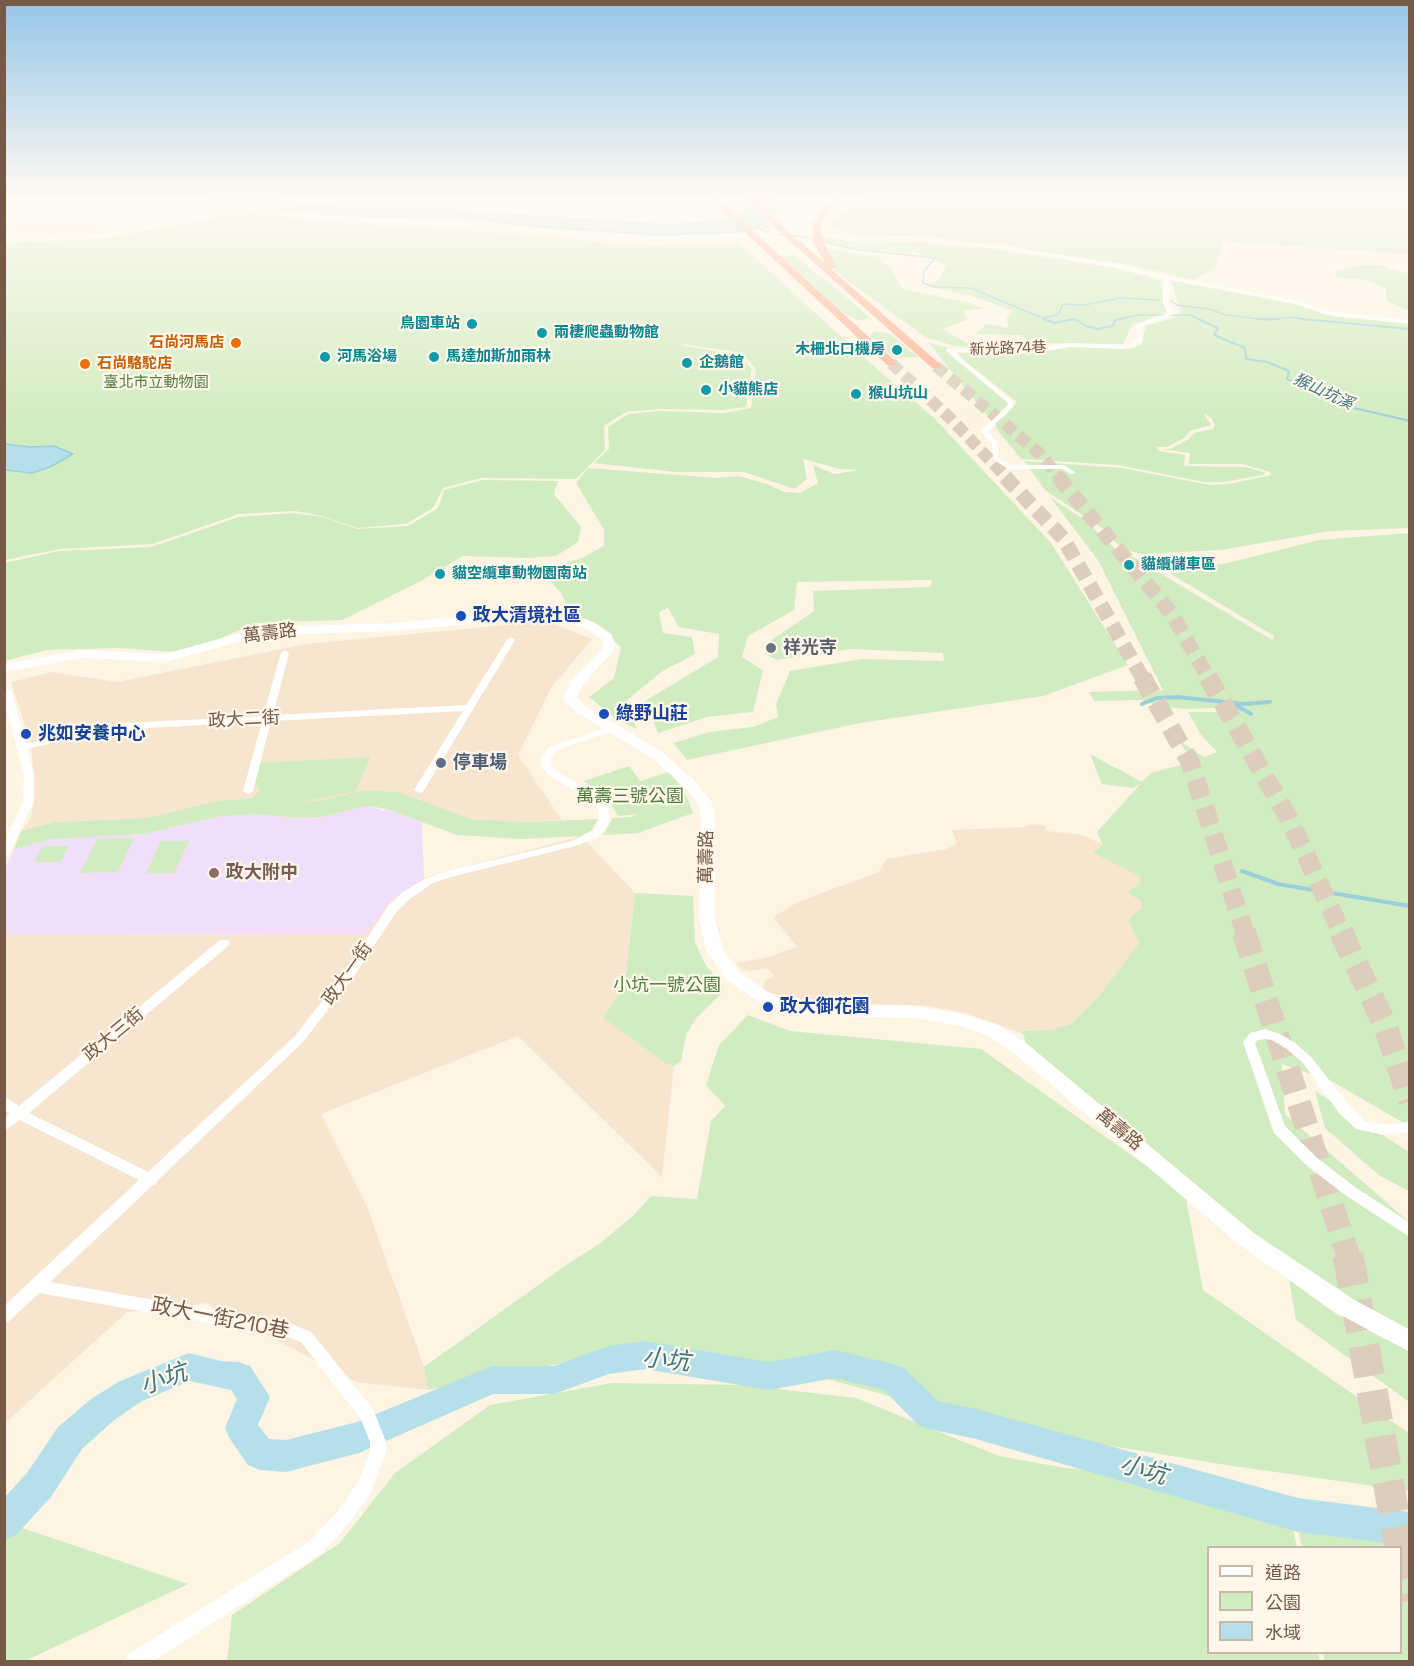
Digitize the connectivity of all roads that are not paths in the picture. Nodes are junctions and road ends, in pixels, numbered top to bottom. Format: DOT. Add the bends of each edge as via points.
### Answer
graph roads {
  1 [pos="797,273"];
  2 [pos="832,273"];
  3 [pos="835,273"];
  4 [pos="1145,273"];
  5 [pos="1166,278"];
  6 [pos="839,279"];
  7 [pos="1410,322"];
  8 [pos="889,324"];
  9 [pos="864,327"];
  10 [pos="891,363"];
  11 [pos="936,366"];
  12 [pos="1072,473"];
  13 [pos="511,640"];
  14 [pos="285,653"];
  15 [pos="4,668"];
  16 [pos="7,692"];
  17 [pos="469,708"];
  18 [pos="267,718"];
  19 [pos="614,728"];
  20 [pos="21,748"];
  21 [pos="419,790"];
  22 [pos="248,791"];
  23 [pos="4,854"];
  24 [pos="224,943"];
  25 [pos="4,1101"];
  26 [pos="19,1114"];
  27 [pos="4,1126"];
  28 [pos="1410,1127"];
  29 [pos="151,1180"];
  30 [pos="1410,1231"];
  31 [pos="37,1286"];
  32 [pos="4,1316"];
  33 [pos="1410,1342"];
  34 [pos="134,1662"];
  1 -- 9 [label="highway"];
  2 -- 6 [label="highway"];
  3 -- 6 [label="highway"];
  4 -- 5 [label="street"];
  5 -- 7 [label="street" via="1298,303 1327,313"];
  5 -- 12 [label="street, 新光路74巷" via="1170,315 1138,326 1140,340 1127,347 1085,344 1031,351 948,350 1011,403 984,431 995,444 999,461 1009,467 1064,467"];
  6 -- 8 [label="highway"];
  8 -- 9 [label="highway"];
  8 -- 11 [label="highway"];
  9 -- 10 [label="highway"];
  13 -- 17 [label="street"];
  14 -- 18 [label="street"];
  15 -- 19 [label="street, 萬壽路" via="82,654 165,658 275,631 378,628 544,614 590,625 609,640 609,649 577,682 570,698 579,708"];
  16 -- 20 [label="street"];
  17 -- 18 [label="street, 政大二街"];
  17 -- 21 [label="street"];
  18 -- 20 [label="street, 政大二街" via="109,728"];
  18 -- 22 [label="street"];
  19 -- 29 [label="street, 政大一街" via="552,749 546,758 551,772 603,808 604,823 597,832 575,843 448,873 407,895 393,908 348,976 298,1040"];
  19 -- 33 [label="street, 萬壽路" via="657,755 705,803 710,936 722,962 744,985 793,1009 916,1012 993,1030 1047,1070 1248,1240 1345,1306"];
  20 -- 23 [label="street" via="29,774 28,803"];
  24 -- 26 [label="street, 政大三街"];
  25 -- 26 [label="street"];
  26 -- 27 [label="street, 政大三街"];
  26 -- 29 [label="street"];
  28 -- 30 [label="street" via="1384,1130 1361,1125 1291,1046 1265,1034 1254,1036 1249,1042 1279,1129 1311,1161"];
  29 -- 31 [label="street, 政大一街"];
  31 -- 32 [label="street, 政大一街"];
  31 -- 34 [label="street, 政大一街210巷" via="289,1330 306,1337 367,1414 378,1442 365,1486 344,1518 316,1547"];
}
